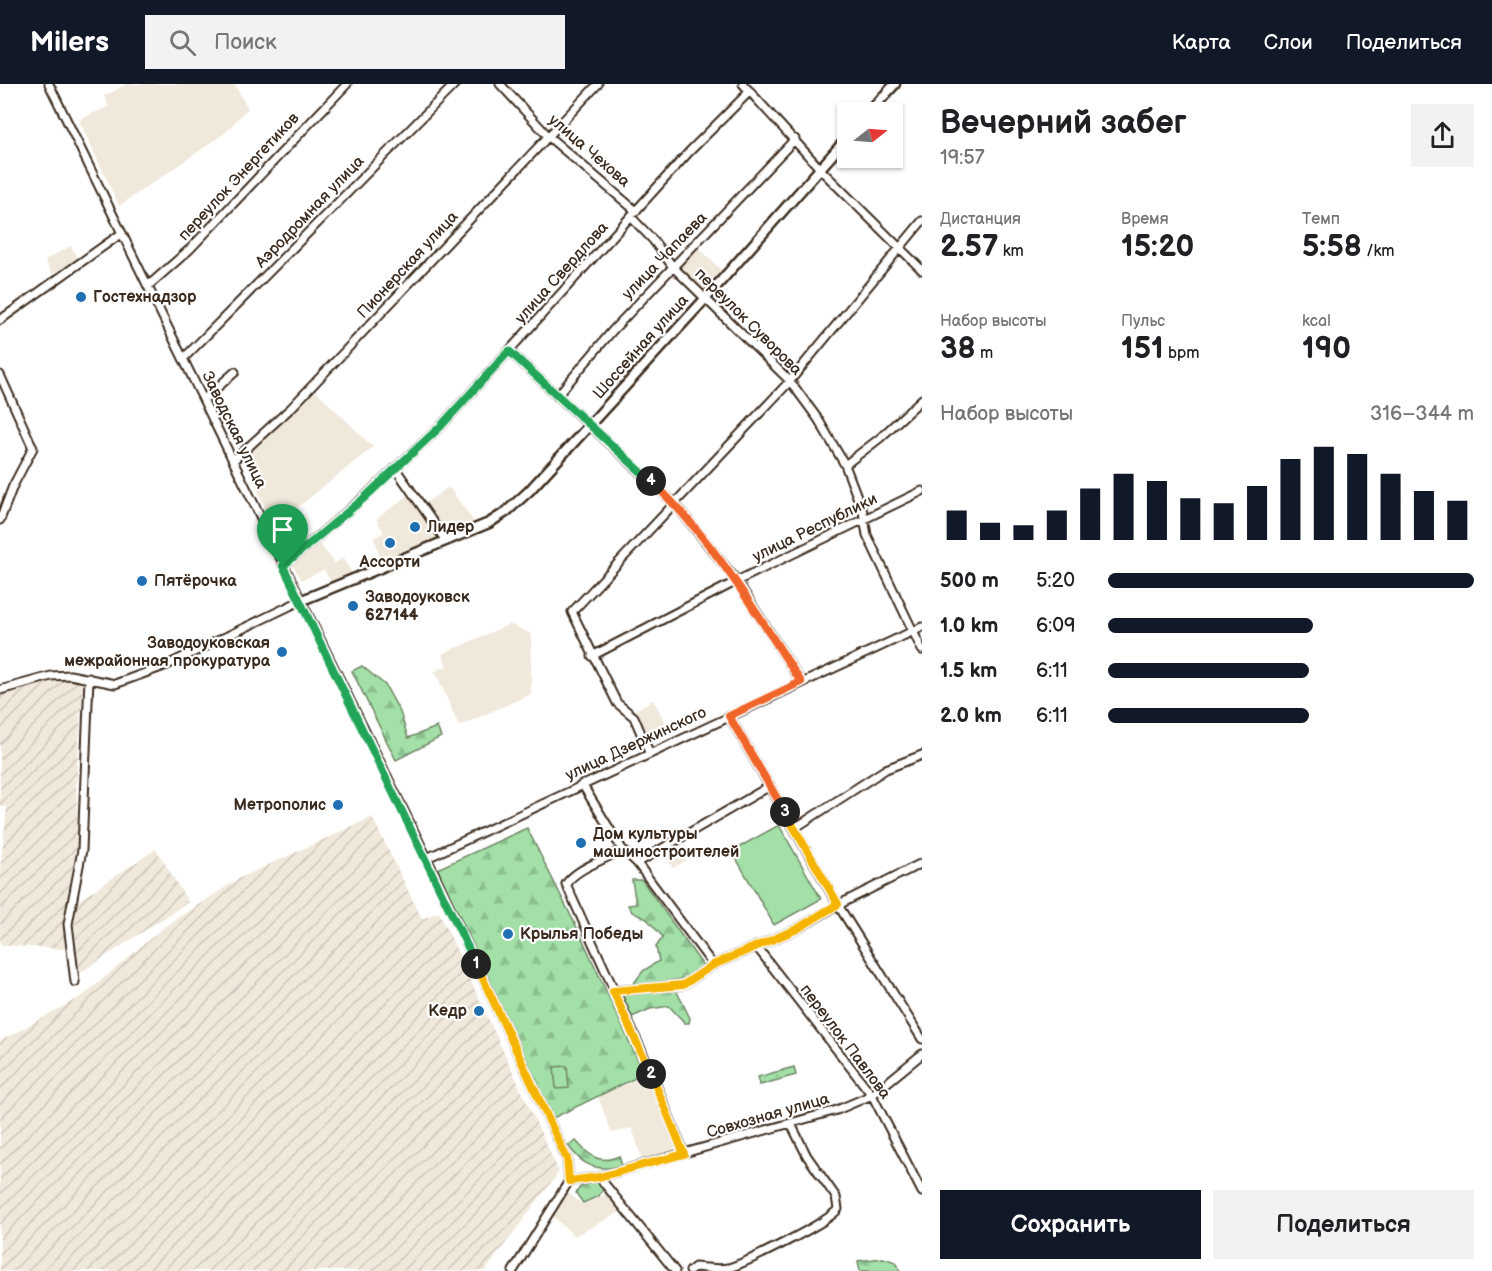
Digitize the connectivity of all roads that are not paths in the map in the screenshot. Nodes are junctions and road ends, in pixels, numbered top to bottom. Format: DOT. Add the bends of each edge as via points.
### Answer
graph roads {
  1 [pos="49,84"];
  2 [pos="347,84"];
  3 [pos="455,84"];
  4 [pos="500,84"];
  5 [pos="598,84"];
  6 [pos="743,84"];
  7 [pos="895,84"];
  8 [pos="750,91"];
  9 [pos="878,102"];
  10 [pos="549,137"];
  11 [pos="795,139"];
  12 [pos="837,149"];
  13 [pos="820,167"];
  14 [pos="636,211"];
  15 [pos="631,217"];
  16 [pos="922,221"];
  17 [pos="122,233"];
  18 [pos="900,247"];
  19 [pos="673,267"];
  20 [pos="922,270"];
  21 [pos="148,286"];
  22 [pos="705,299"];
  23 [pos="0,320"];
  24 [pos="509,351"];
  25 [pos="184,358"];
  26 [pos="235,372"];
  27 [pos="0,375"];
  28 [pos="790,381"];
  29 [pos="557,396"];
  30 [pos="204,399"];
  31 [pos="922,399"];
  32 [pos="591,424"];
  33 [pos="234,460"];
  34 [pos="844,465"];
  35 [pos="395,468"];
  36 [pos="922,491"];
  37 [pos="675,504"];
  38 [pos="0,520"];
  39 [pos="864,521"];
  40 [pos="446,541"];
  41 [pos="283,566"];
  42 [pos="737,581"];
  43 [pos="300,602"];
  44 [pos="922,627"];
  45 [pos="914,631"];
  46 [pos="922,650"];
  47 [pos="592,656"];
  48 [pos="89,678"];
  49 [pos="801,682"];
  50 [pos="0,690"];
  51 [pos="729,716"];
  52 [pos="649,752"];
  53 [pos="922,755"];
  54 [pos="582,784"];
  55 [pos="770,786"];
  56 [pos="795,828"];
  57 [pos="622,849"];
  58 [pos="427,858"];
  59 [pos="637,863"];
  60 [pos="922,863"];
  61 [pos="838,904"];
  62 [pos="756,946"];
  63 [pos="713,965"];
  64 [pos="75,982"];
  65 [pos="613,991"];
  66 [pos="922,1039"];
  67 [pos="922,1054"];
  68 [pos="872,1095"];
  69 [pos="791,1124"];
  70 [pos="684,1154"];
  71 [pos="599,1177"];
  72 [pos="569,1181"];
  73 [pos="922,1192"];
  74 [pos="513,1271"];
  75 [pos="675,1271"];
  76 [pos="690,1271"];
  1 -- 17 [label="street, Заводская улица"];
  2 -- 21 [label="street, переулок Энергетиков" via="190,249"];
  3 -- 25 [label="street, Аэродромная улица"];
  4 -- 10 [label="street, улица Чехова"];
  5 -- 10 [label="street, Пионерская улица"];
  6 -- 8 [label="street"];
  7 -- 9 [label="main road"];
  8 -- 11 [label="street"];
  8 -- 14 [label="street, улица Свердлова"];
  10 -- 14 [label="street, улица Чехова"];
  10 -- 33 [label="street, Пионерская улица" via="292,407"];
  11 -- 13 [label="street"];
  11 -- 19 [label="street, улица Чапаева"];
  12 -- 13 [label="main road, Шоссейная улица"];
  13 -- 18 [label="street"];
  13 -- 22 [label="main road, Шоссейная улица"];
  14 -- 15 [label="street, улица Свердлова"];
  15 -- 19 [label="street, переулок Суворова"];
  15 -- 24 [label="street, улица Свердлова"];
  16 -- 18 [label="street"];
  17 -- 21 [label="street, Заводская улица"];
  17 -- 23 [label="street"];
  18 -- 20 [label="street"];
  18 -- 28 [label="street"];
  19 -- 22 [label="street, переулок Суворова"];
  19 -- 29 [label="street, улица Чапаева"];
  21 -- 25 [label="street, Заводская улица"];
  22 -- 28 [label="street, переулок Суворова"];
  22 -- 32 [label="main road, Шоссейная улица"];
  24 -- 29 [label="street"];
  24 -- 35 [label="street, улица Свердлова" via="440,427"];
  25 -- 30 [label="street, Заводская улица"];
  26 -- 30 [label="street"];
  27 -- 38 [label="street" via="33,448"];
  28 -- 34 [label="street, переулок Суворова" via="818,419"];
  28 -- 37 [label="street"];
  29 -- 32 [label="street"];
  30 -- 33 [label="street, Заводская улица"];
  31 -- 34 [label="street"];
  32 -- 37 [label="street"];
  32 -- 40 [label="main road, Шоссейная улица" via="506,512"];
  33 -- 41 [label="street, Заводская улица"];
  34 -- 39 [label="street, переулок Суворова"];
  35 -- 40 [label="street"];
  35 -- 41 [label="street, улица Свердлова"];
  36 -- 39 [label="street, улица Республики"];
  37 -- 42 [label="street"];
  37 -- 47 [label="street" via="572,612"];
  39 -- 42 [label="street, улица Республики"];
  39 -- 45 [label="street, переулок Суворова" via="867,535"];
  40 -- 43 [label="main road, Шоссейная улица"];
  41 -- 43 [label="street, Заводская улица"];
  42 -- 47 [label="street, улица Республики"];
  42 -- 49 [label="street"];
  43 -- 48 [label="street" via="141,676 115,684"];
  43 -- 58 [label="street, Заводская улица"];
  44 -- 45 [label="street, улица Дзержинского"];
  45 -- 46 [label="street, переулок Суворова"];
  45 -- 49 [label="street, улица Дзержинского"];
  47 -- 52 [label="street" via="617,703 634,717"];
  48 -- 50 [label="street" via="51,676"];
  48 -- 64 [label="street" via="82,850 68,924"];
  49 -- 51 [label="street, улица Дзержинского"];
  51 -- 52 [label="street, улица Дзержинского"];
  51 -- 55 [label="street"];
  52 -- 54 [label="street, улица Дзержинского"];
  53 -- 56 [label="street" via="886,769"];
  54 -- 57 [label="street"];
  54 -- 58 [label="street, улица Дзержинского"];
  55 -- 56 [label="street"];
  55 -- 59 [label="street"];
  56 -- 61 [label="street"];
  57 -- 59 [label="street"];
  57 -- 65 [label="street" via="572,875 566,884"];
  58 -- 72 [label="street, Заводская улица" via="567,1159"];
  59 -- 63 [label="street"];
  60 -- 61 [label="street"];
  61 -- 62 [label="street" via="797,929"];
  61 -- 66 [label="street"];
  62 -- 63 [label="street"];
  62 -- 68 [label="street, переулок Павлова"];
  63 -- 65 [label="street" via="683,985"];
  65 -- 70 [label="street"];
  67 -- 68 [label="street, Совхозная улица"];
  68 -- 69 [label="street, Совхозная улица"];
  68 -- 73 [label="street, переулок Павлова"];
  69 -- 70 [label="street, Совхозная улица"];
  69 -- 76 [label="street" via="807,1156 836,1197 838,1209 833,1216 740,1263 726,1268 695,1267"];
  70 -- 71 [label="street, Совхозная улица"];
  71 -- 72 [label="street, Совхозная улица"];
  71 -- 75 [label="street"];
  72 -- 74 [label="street"];
}
